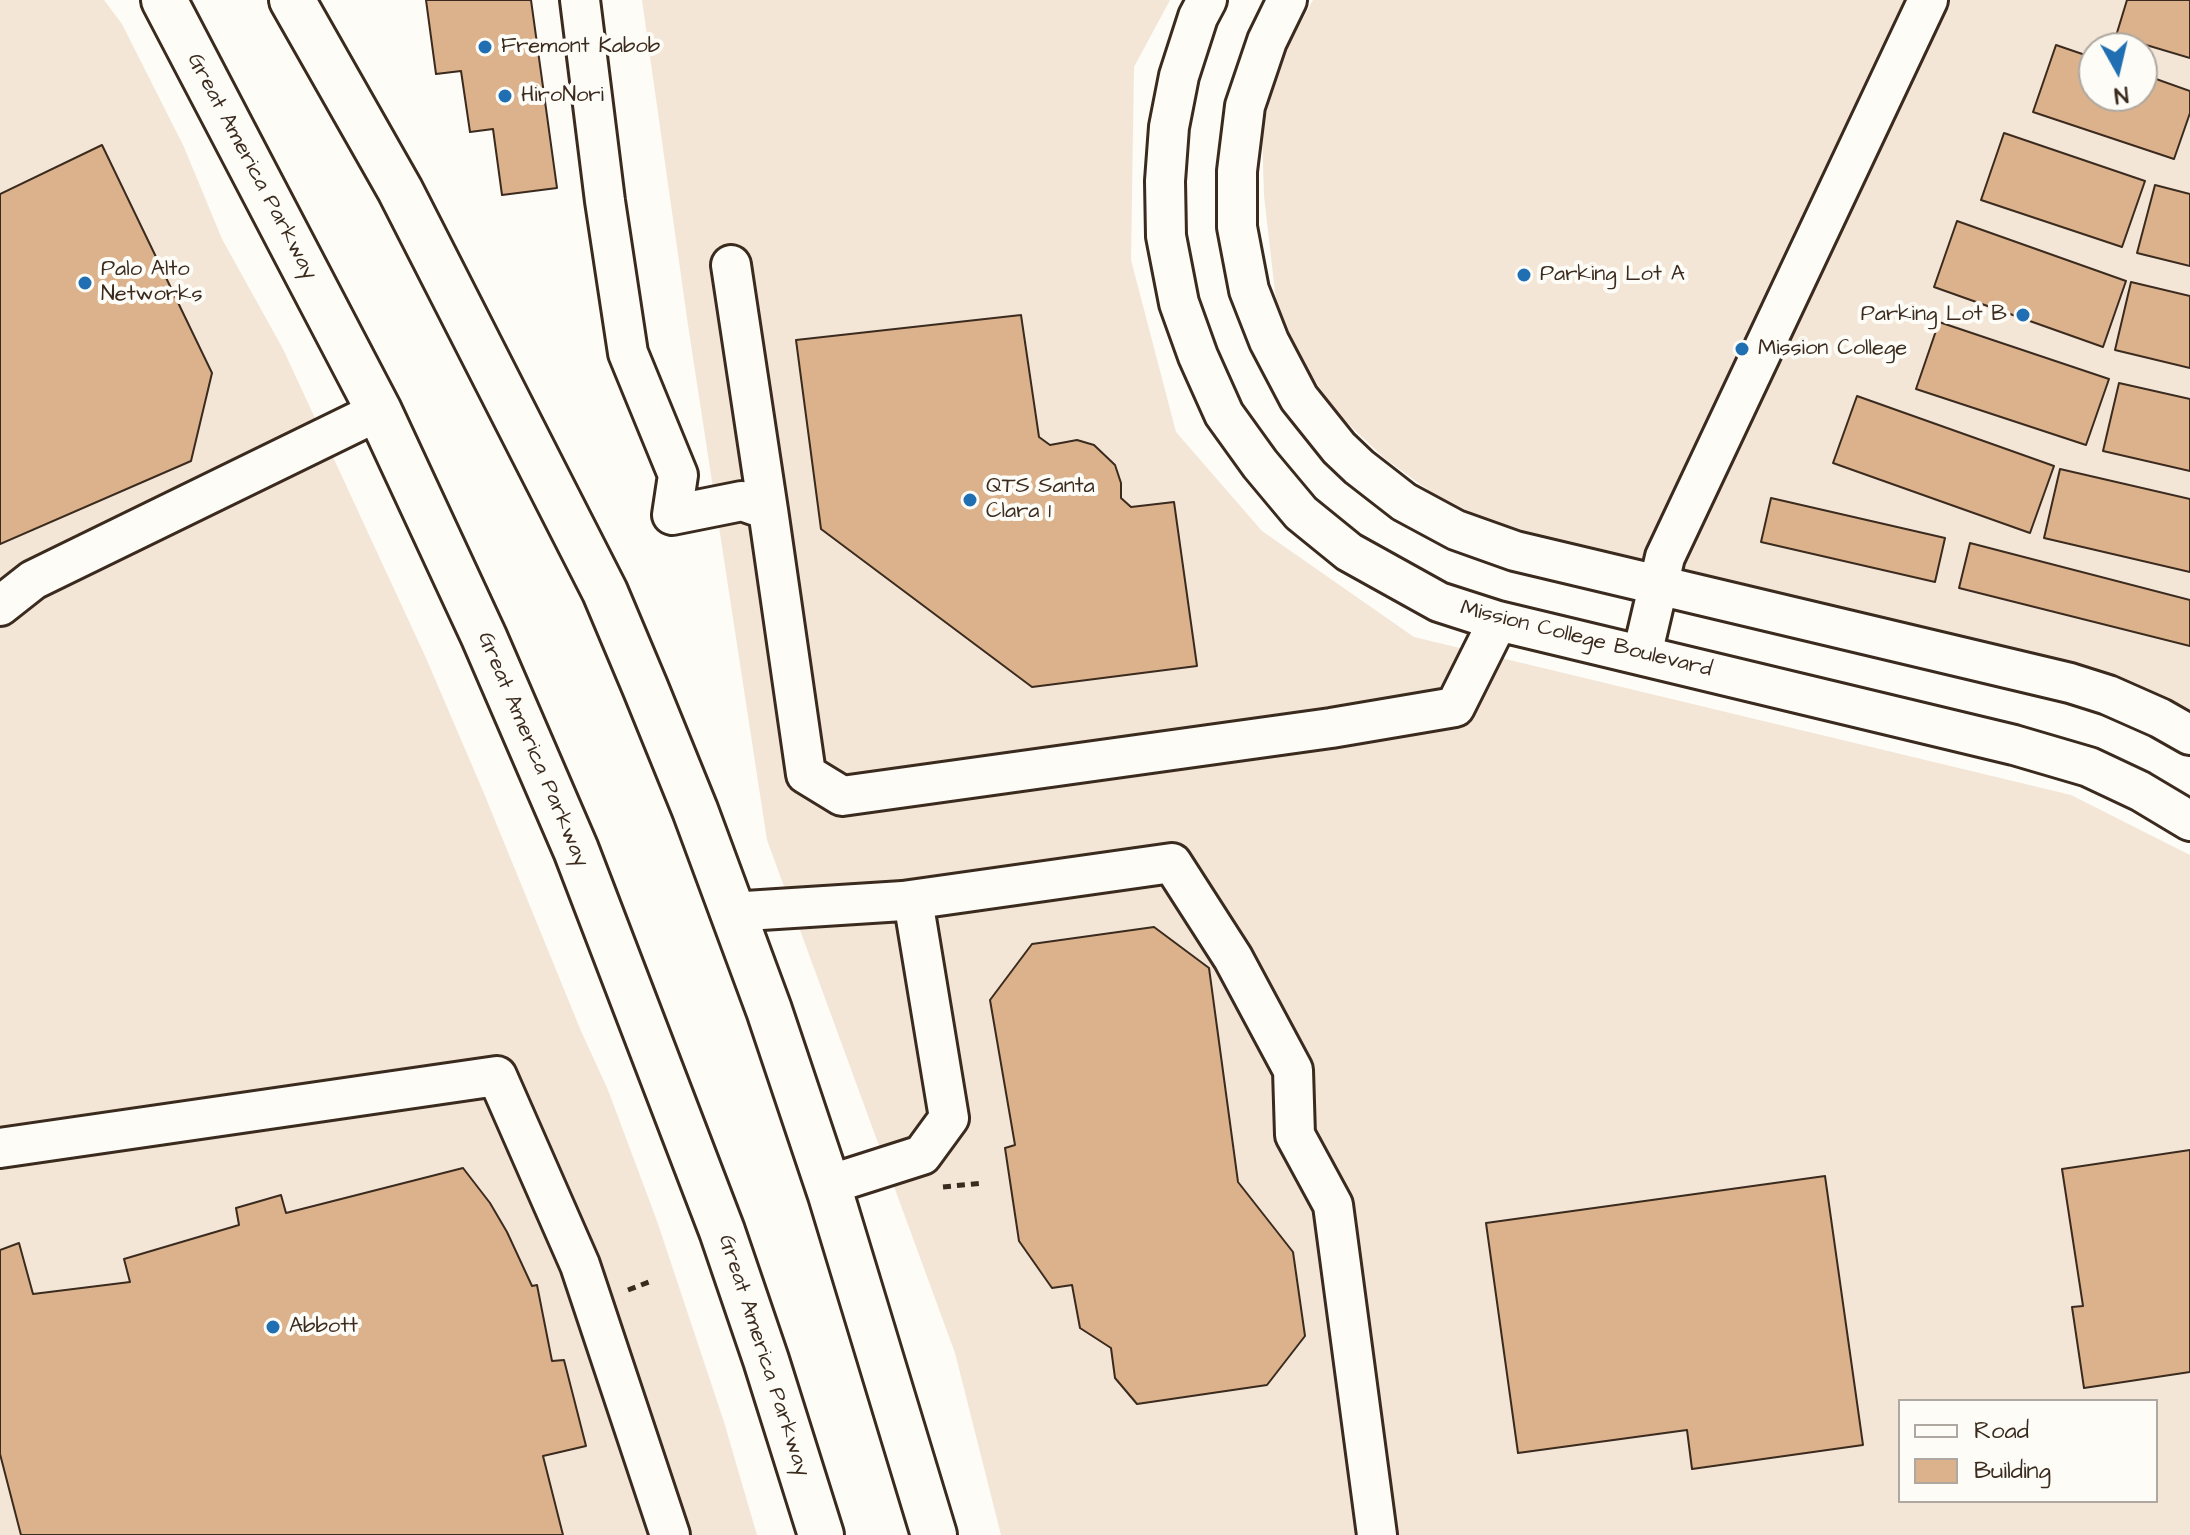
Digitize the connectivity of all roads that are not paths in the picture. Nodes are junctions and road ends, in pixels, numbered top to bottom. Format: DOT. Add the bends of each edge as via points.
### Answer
graph roads {
  1 [pos="164,0"];
  2 [pos="292,0"];
  3 [pos="580,0"];
  4 [pos="1207,0"];
  5 [pos="1287,0"];
  6 [pos="1928,0"];
  7 [pos="731,265"];
  8 [pos="379,411"];
  9 [pos="768,510"];
  10 [pos="1657,587"];
  11 [pos="0,606"];
  12 [pos="1498,621"];
  13 [pos="1642,655"];
  14 [pos="2190,735"];
  15 [pos="2190,821"];
  16 [pos="913,900"];
  17 [pos="730,912"];
  18 [pos="0,1148"];
  19 [pos="828,1185"];
  20 [pos="670,1535"];
  21 [pos="821,1535"];
  22 [pos="934,1535"];
  23 [pos="1377,1535"];
  1 -- 8 [label="main road, Great America Parkway"];
  2 -- 17 [label="main road" via="400,190 605,592 689,796"];
  3 -- 9 [label="street" via="628,353 678,475 672,515 742,501"];
  4 -- 12 [label="street, Mission College Boulevard" via="1171,114 1166,236 1179,303 1224,414 1301,513 1349,552 1439,602"];
  5 -- 10 [label="street" via="1245,106 1237,227 1249,290 1299,398 1359,467 1404,502 1456,530 1515,551"];
  6 -- 10 [label="street" via="1665,557"];
  7 -- 9 [label="street"];
  8 -- 11 [label="street" via="33,580"];
  8 -- 21 [label="main road, Great America Parkway" via="484,637 593,892 722,1231"];
  9 -- 12 [label="street" via="806,774 842,796 1455,707"];
  10 -- 13 [label="street"];
  10 -- 14 [label="street" via="2070,683 2108,695"];
  12 -- 13 [label="street, Mission College Boulevard"];
  13 -- 15 [label="street, Mission College Boulevard" via="2089,767"];
  16 -- 17 [label="street"];
  16 -- 19 [label="street" via="949,1118 922,1155"];
  16 -- 23 [label="street" via="1172,863 1233,958 1293,1070 1295,1135 1333,1205"];
  17 -- 19 [label="main road"];
  18 -- 20 [label="street" via="497,1076 580,1265"];
  19 -- 22 [label="main road"];
}
